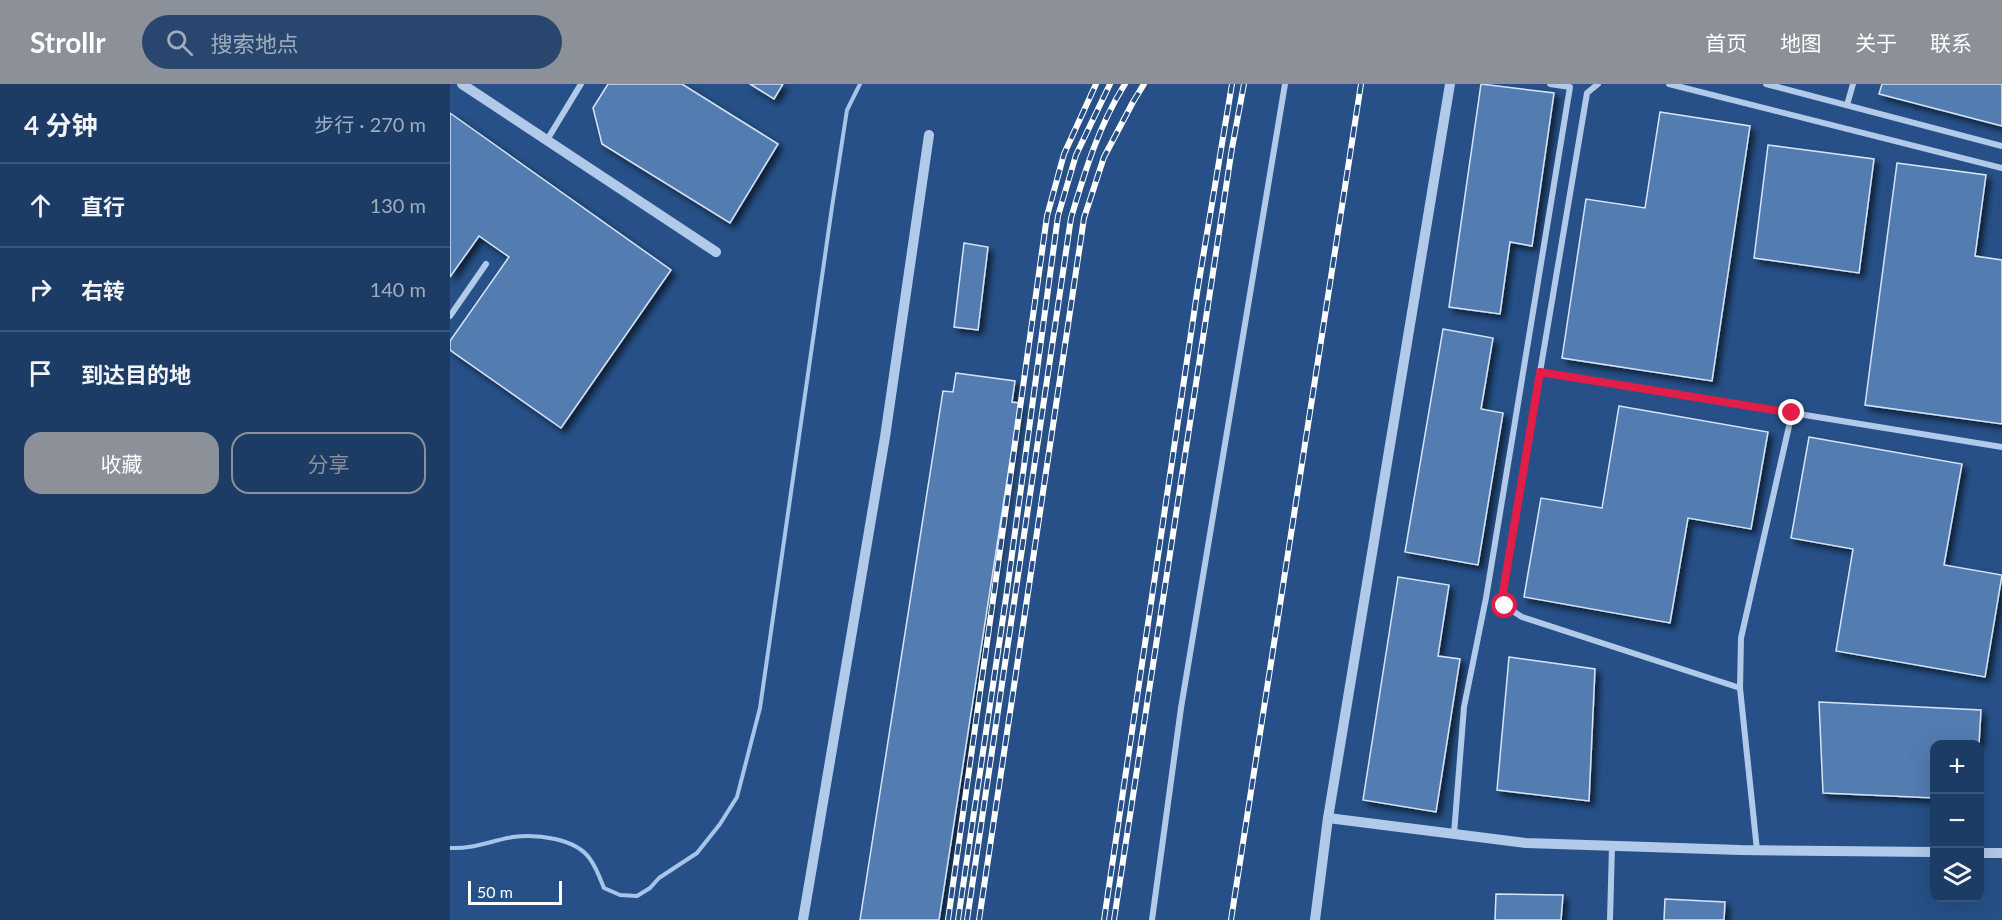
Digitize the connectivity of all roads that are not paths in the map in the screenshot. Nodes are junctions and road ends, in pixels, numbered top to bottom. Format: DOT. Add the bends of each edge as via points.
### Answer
graph roads {
  1 [pos="462,84"];
  2 [pos="581,84"];
  3 [pos="1285,84"];
  4 [pos="1450,84"];
  5 [pos="1550,84"];
  6 [pos="1598,84"];
  7 [pos="1669,84"];
  8 [pos="1766,84"];
  9 [pos="1853,84"];
  10 [pos="1847,105"];
  11 [pos="929,135"];
  12 [pos="547,140"];
  13 [pos="2002,146"];
  14 [pos="2002,168"];
  15 [pos="716,252"];
  16 [pos="486,264"];
  17 [pos="450,316"];
  18 [pos="1540,372"];
  19 [pos="1792,413"];
  20 [pos="2002,447"];
  21 [pos="1740,688"];
  22 [pos="1328,818"];
  23 [pos="1454,834"];
  24 [pos="1612,846"];
  25 [pos="1757,850"];
  26 [pos="1930,852"];
  27 [pos="1984,853"];
  28 [pos="2002,853"];
  29 [pos="802,920"];
  30 [pos="1152,920"];
  31 [pos="1315,920"];
  32 [pos="1610,920"];
  1 -- 12 [label="street"];
  2 -- 12 [label="street"];
  3 -- 30 [label="street" via="1181,708"];
  4 -- 22 [label="street"];
  5 -- 23 [label="street" via="1570,87 1486,598 1464,706"];
  6 -- 18 [label="street" via="1587,93"];
  7 -- 14 [label="street"];
  8 -- 10 [label="street"];
  9 -- 10 [label="street"];
  10 -- 13 [label="street"];
  11 -- 29 [label="street" via="885,437"];
  12 -- 15 [label="street"];
  16 -- 17 [label="street"];
  18 -- 19 [label="street"];
  18 -- 21 [label="street" via="1503,592 1505,606 1522,617"];
  19 -- 20 [label="street"];
  19 -- 21 [label="street" via="1741,638"];
  21 -- 25 [label="street"];
  22 -- 23 [label="street"];
  22 -- 31 [label="street"];
  23 -- 24 [label="street" via="1526,843"];
  24 -- 25 [label="street"];
  24 -- 32 [label="street"];
  25 -- 26 [label="street"];
  27 -- 28 [label="street"];
}
